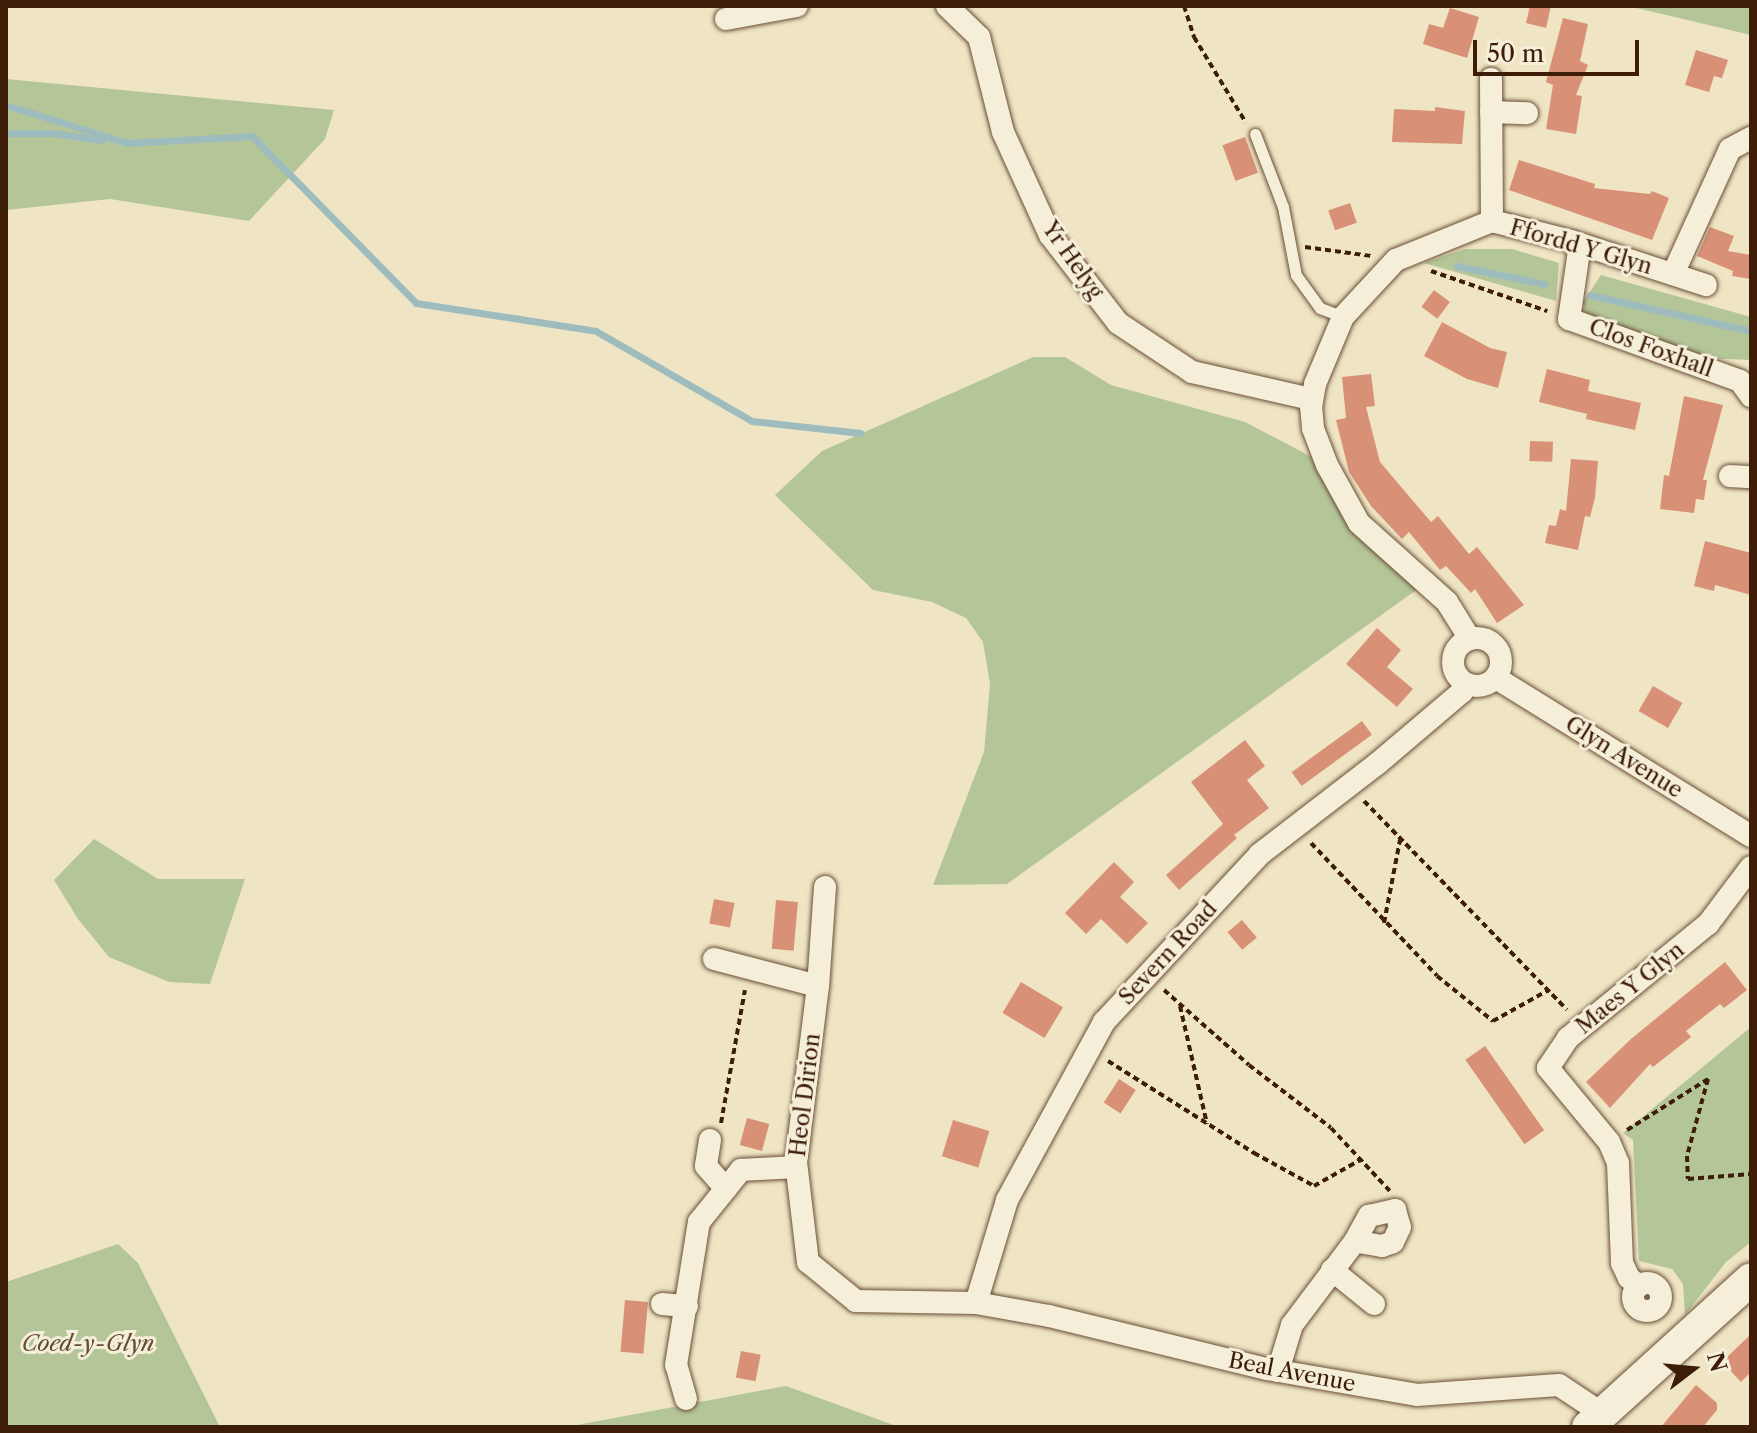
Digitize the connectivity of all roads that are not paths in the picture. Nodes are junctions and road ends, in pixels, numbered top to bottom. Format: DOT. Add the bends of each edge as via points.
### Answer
graph roads {
  1 [pos="797,6"];
  2 [pos="947,6"];
  3 [pos="726,19"];
  4 [pos="1491,79"];
  5 [pos="1491,112"];
  6 [pos="1527,113"];
  7 [pos="1255,134"];
  8 [pos="1751,138"];
  9 [pos="1492,221"];
  10 [pos="1580,244"];
  11 [pos="1673,274"];
  12 [pos="1706,285"];
  13 [pos="1343,317"];
  14 [pos="1751,396"];
  15 [pos="1311,399"];
  16 [pos="1470,639"];
  17 [pos="1496,678"];
  18 [pos="1465,683"];
  19 [pos="1751,836"];
  20 [pos="1751,867"];
  21 [pos="825,887"];
  22 [pos="714,959"];
  23 [pos="818,986"];
  24 [pos="710,1140"];
  25 [pos="796,1167"];
  26 [pos="726,1189"];
  27 [pos="1355,1241"];
  28 [pos="1332,1270"];
  29 [pos="1751,1279"];
  30 [pos="1639,1286"];
  31 [pos="976,1303"];
  32 [pos="662,1304"];
  33 [pos="1374,1304"];
  34 [pos="687,1306"];
  35 [pos="1278,1371"];
  36 [pos="686,1399"];
  37 [pos="1596,1421"];
  1 -- 3 [label="street"];
  2 -- 15 [label="street, Yr Helyg" via="979,37 1003,132 1050,235 1118,323 1192,372"];
  4 -- 5 [label="street"];
  5 -- 6 [label="street"];
  5 -- 9 [label="street"];
  7 -- 13 [label="lane" via="1283,207 1296,275 1320,308"];
  8 -- 11 [label="street" via="1730,149"];
  9 -- 10 [label="street, Ffordd Y Glyn"];
  9 -- 13 [label="street, Ffordd Y Glyn" via="1396,260"];
  10 -- 11 [label="street, Ffordd Y Glyn"];
  10 -- 14 [label="street, Clos Foxhall" via="1569,319 1740,381"];
  11 -- 12 [label="street, Ffordd Y Glyn"];
  13 -- 15 [label="street, Ffordd Y Glyn"];
  15 -- 16 [label="street, Ffordd Y Glyn" via="1313,428 1327,465 1359,523 1447,602"];
  16 -- 17 [label="street" via="1485,639 1497,649 1501,663"];
  16 -- 18 [label="street" via="1454,655 1454,671"];
  17 -- 18 [label="street" via="1485,685"];
  17 -- 19 [label="street, Glyn Avenue"];
  18 -- 31 [label="street, Severn Road" via="1462,692 1260,854 1104,1022 1007,1200"];
  20 -- 30 [label="street, Maes Y Glyn" via="1708,924 1568,1038 1548,1068 1609,1142 1618,1163 1622,1263"];
  21 -- 23 [label="street, Heol Dirion"];
  22 -- 23 [label="street"];
  23 -- 25 [label="street, Heol Dirion"];
  24 -- 26 [label="street" via="706,1166"];
  25 -- 26 [label="street" via="741,1170"];
  25 -- 31 [label="street, Heol Dirion" via="808,1262 856,1301"];
  26 -- 34 [label="street" via="699,1222"];
  27 -- 27 [label="street" via="1382,1246 1393,1242 1400,1227 1395,1210 1369,1216"];
  27 -- 28 [label="street"];
  28 -- 33 [label="street"];
  28 -- 35 [label="street" via="1292,1325"];
  29 -- 37 [label="street"];
  31 -- 35 [label="street, Beal Avenue"];
  32 -- 34 [label="street"];
  34 -- 36 [label="street" via="676,1365"];
  35 -- 37 [label="street, Beal Avenue" via="1417,1395 1559,1385"];
}
